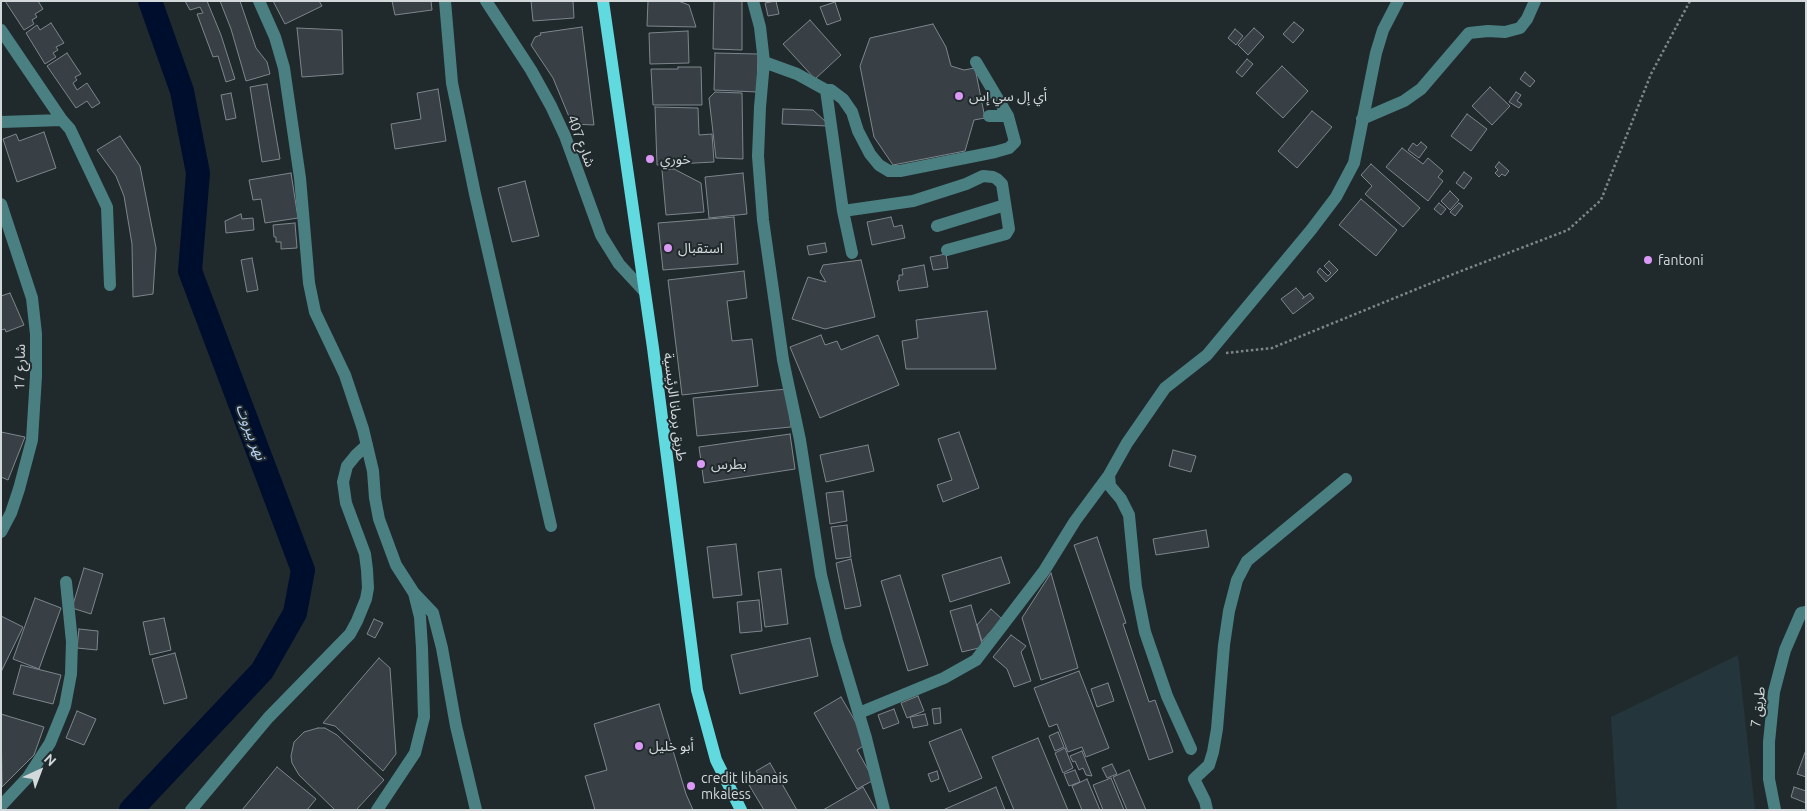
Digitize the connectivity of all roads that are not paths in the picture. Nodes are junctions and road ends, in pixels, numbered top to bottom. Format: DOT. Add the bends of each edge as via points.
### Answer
graph roads {
  1 [pos="259,1"];
  2 [pos="445,1"];
  3 [pos="486,1"];
  4 [pos="603,1"];
  5 [pos="753,1"];
  6 [pos="1398,1"];
  7 [pos="1535,1"];
  8 [pos="1,30"];
  9 [pos="764,62"];
  10 [pos="976,62"];
  11 [pos="826,90"];
  12 [pos="989,116"];
  13 [pos="1008,116"];
  14 [pos="1362,119"];
  15 [pos="62,120"];
  16 [pos="1,122"];
  17 [pos="1,204"];
  18 [pos="1005,206"];
  19 [pos="843,211"];
  20 [pos="937,226"];
  21 [pos="947,250"];
  22 [pos="852,253"];
  23 [pos="110,285"];
  24 [pos="644,291"];
  25 [pos="367,445"];
  26 [pos="1109,475"];
  27 [pos="1346,479"];
  28 [pos="551,526"];
  29 [pos="1,532"];
  30 [pos="66,582"];
  31 [pos="414,593"];
  32 [pos="1803,612"];
  33 [pos="859,714"];
  34 [pos="1191,749"];
  35 [pos="1,806"];
  36 [pos="191,810"];
  37 [pos="377,810"];
  38 [pos="476,810"];
  39 [pos="740,810"];
  40 [pos="884,810"];
  41 [pos="1206,810"];
  42 [pos="1775,810"];
  1 -- 25 [label="street" via="284,68 315,312 345,375"];
  2 -- 28 [label="street" via="452,83"];
  3 -- 24 [label="street, شارع 407" via="551,106 605,243"];
  4 -- 24 [label="main road, طريق برمانا الرئيسية"];
  5 -- 9 [label="street"];
  6 -- 14 [label="street" via="1383,30"];
  7 -- 14 [label="street" via="1520,28 1505,32 1469,33 1421,89 1404,101"];
  8 -- 15 [label="street"];
  9 -- 11 [label="street" via="797,74"];
  9 -- 33 [label="street" via="758,156 763,220 821,575"];
  10 -- 13 [label="street"];
  11 -- 13 [label="street" via="832,90 843,99 870,154 889,171 1010,148 1015,142"];
  11 -- 19 [label="street"];
  12 -- 13 [label="street"];
  14 -- 26 [label="street" via="1354,163 1336,197 1207,355 1165,388"];
  15 -- 16 [label="street"];
  15 -- 23 [label="street" via="74,137 107,207"];
  17 -- 29 [label="street, شارع 17" via="32,298 36,334 32,440 11,513"];
  18 -- 19 [label="street" via="1002,184 992,177 983,176 913,201"];
  18 -- 20 [label="street"];
  18 -- 21 [label="street" via="1009,229 1006,234"];
  19 -- 22 [label="street"];
  24 -- 39 [label="main road, طريق برمانا الرئيسية" via="697,690 716,760"];
  25 -- 31 [label="street" via="379,519 398,570"];
  25 -- 36 [label="street" via="347,466 343,482 346,503 365,554 367,570 366,599 357,620 350,634 268,718"];
  26 -- 33 [label="street" via="1044,571 976,660 944,678"];
  26 -- 34 [label="street" via="1110,486 1129,515 1136,587 1145,632 1167,696"];
  27 -- 41 [label="street" via="1247,561 1237,580 1224,645 1213,752 1209,765 1194,779"];
  30 -- 35 [label="street" via="72,642 65,706 50,743 28,776"];
  31 -- 37 [label="street" via="420,617 424,718 415,753"];
  31 -- 38 [label="street" via="434,613"];
  32 -- 42 [label="street, طريق 7" via="1785,650 1774,692 1769,779"];
  33 -- 40 [label="street"];
}
